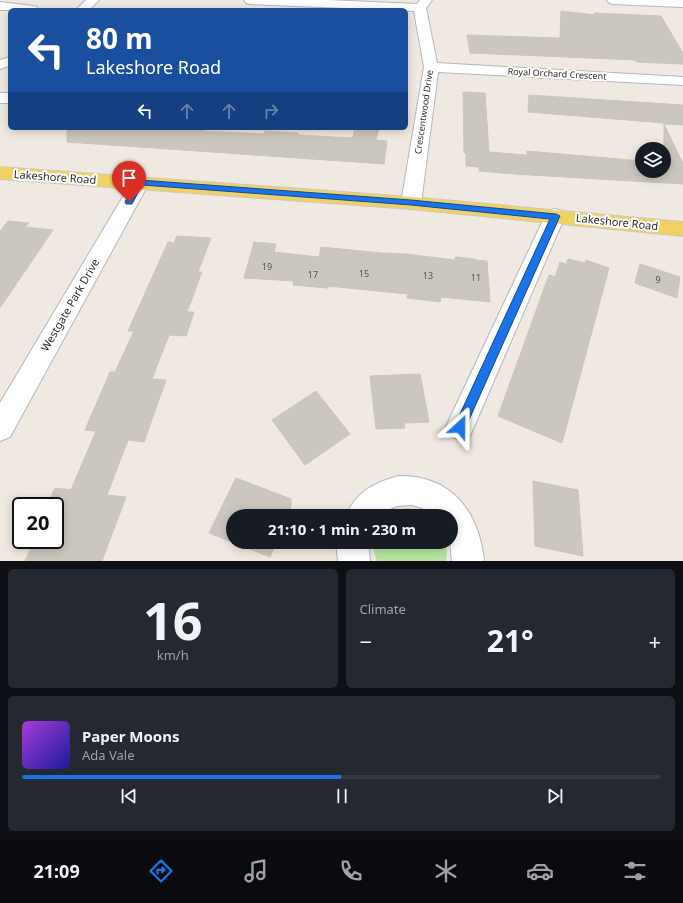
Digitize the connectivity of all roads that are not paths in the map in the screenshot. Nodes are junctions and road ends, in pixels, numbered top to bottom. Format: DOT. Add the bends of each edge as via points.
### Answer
graph roads {
  1 [pos="93,0"];
  2 [pos="250,0"];
  3 [pos="613,0"];
  4 [pos="683,3"];
  5 [pos="423,4"];
  6 [pos="0,6"];
  7 [pos="16,8"];
  8 [pos="84,8"];
  9 [pos="431,67"];
  10 [pos="683,81"];
  11 [pos="0,173"];
  12 [pos="140,183"];
  13 [pos="411,203"];
  14 [pos="556,216"];
  15 [pos="683,229"];
  16 [pos="460,427"];
  17 [pos="0,428"];
  18 [pos="365,509"];
  19 [pos="449,509"];
  20 [pos="458,521"];
  21 [pos="353,549"];
  22 [pos="354,561"];
  23 [pos="468,561"];
  1 -- 8 [label="street"];
  2 -- 5 [label="street"];
  3 -- 4 [label="street"];
  5 -- 9 [label="street, Crescentwood Drive"];
  6 -- 7 [label="street"];
  9 -- 10 [label="street, Royal Orchard Crescent"];
  9 -- 13 [label="street, Crescentwood Drive"];
  11 -- 12 [label="main road, Lakeshore Road"];
  12 -- 13 [label="main road, Lakeshore Road"];
  12 -- 17 [label="street, Westgate Park Drive"];
  13 -- 14 [label="main road, Lakeshore Road"];
  14 -- 15 [label="main road, Lakeshore Road"];
  14 -- 16 [label="street"];
  18 -- 19 [label="street" via="381,495 398,490 416,490 433,497"];
  20 -- 23 [label="street" via="467,544"];
  21 -- 22 [label="street"];
}
